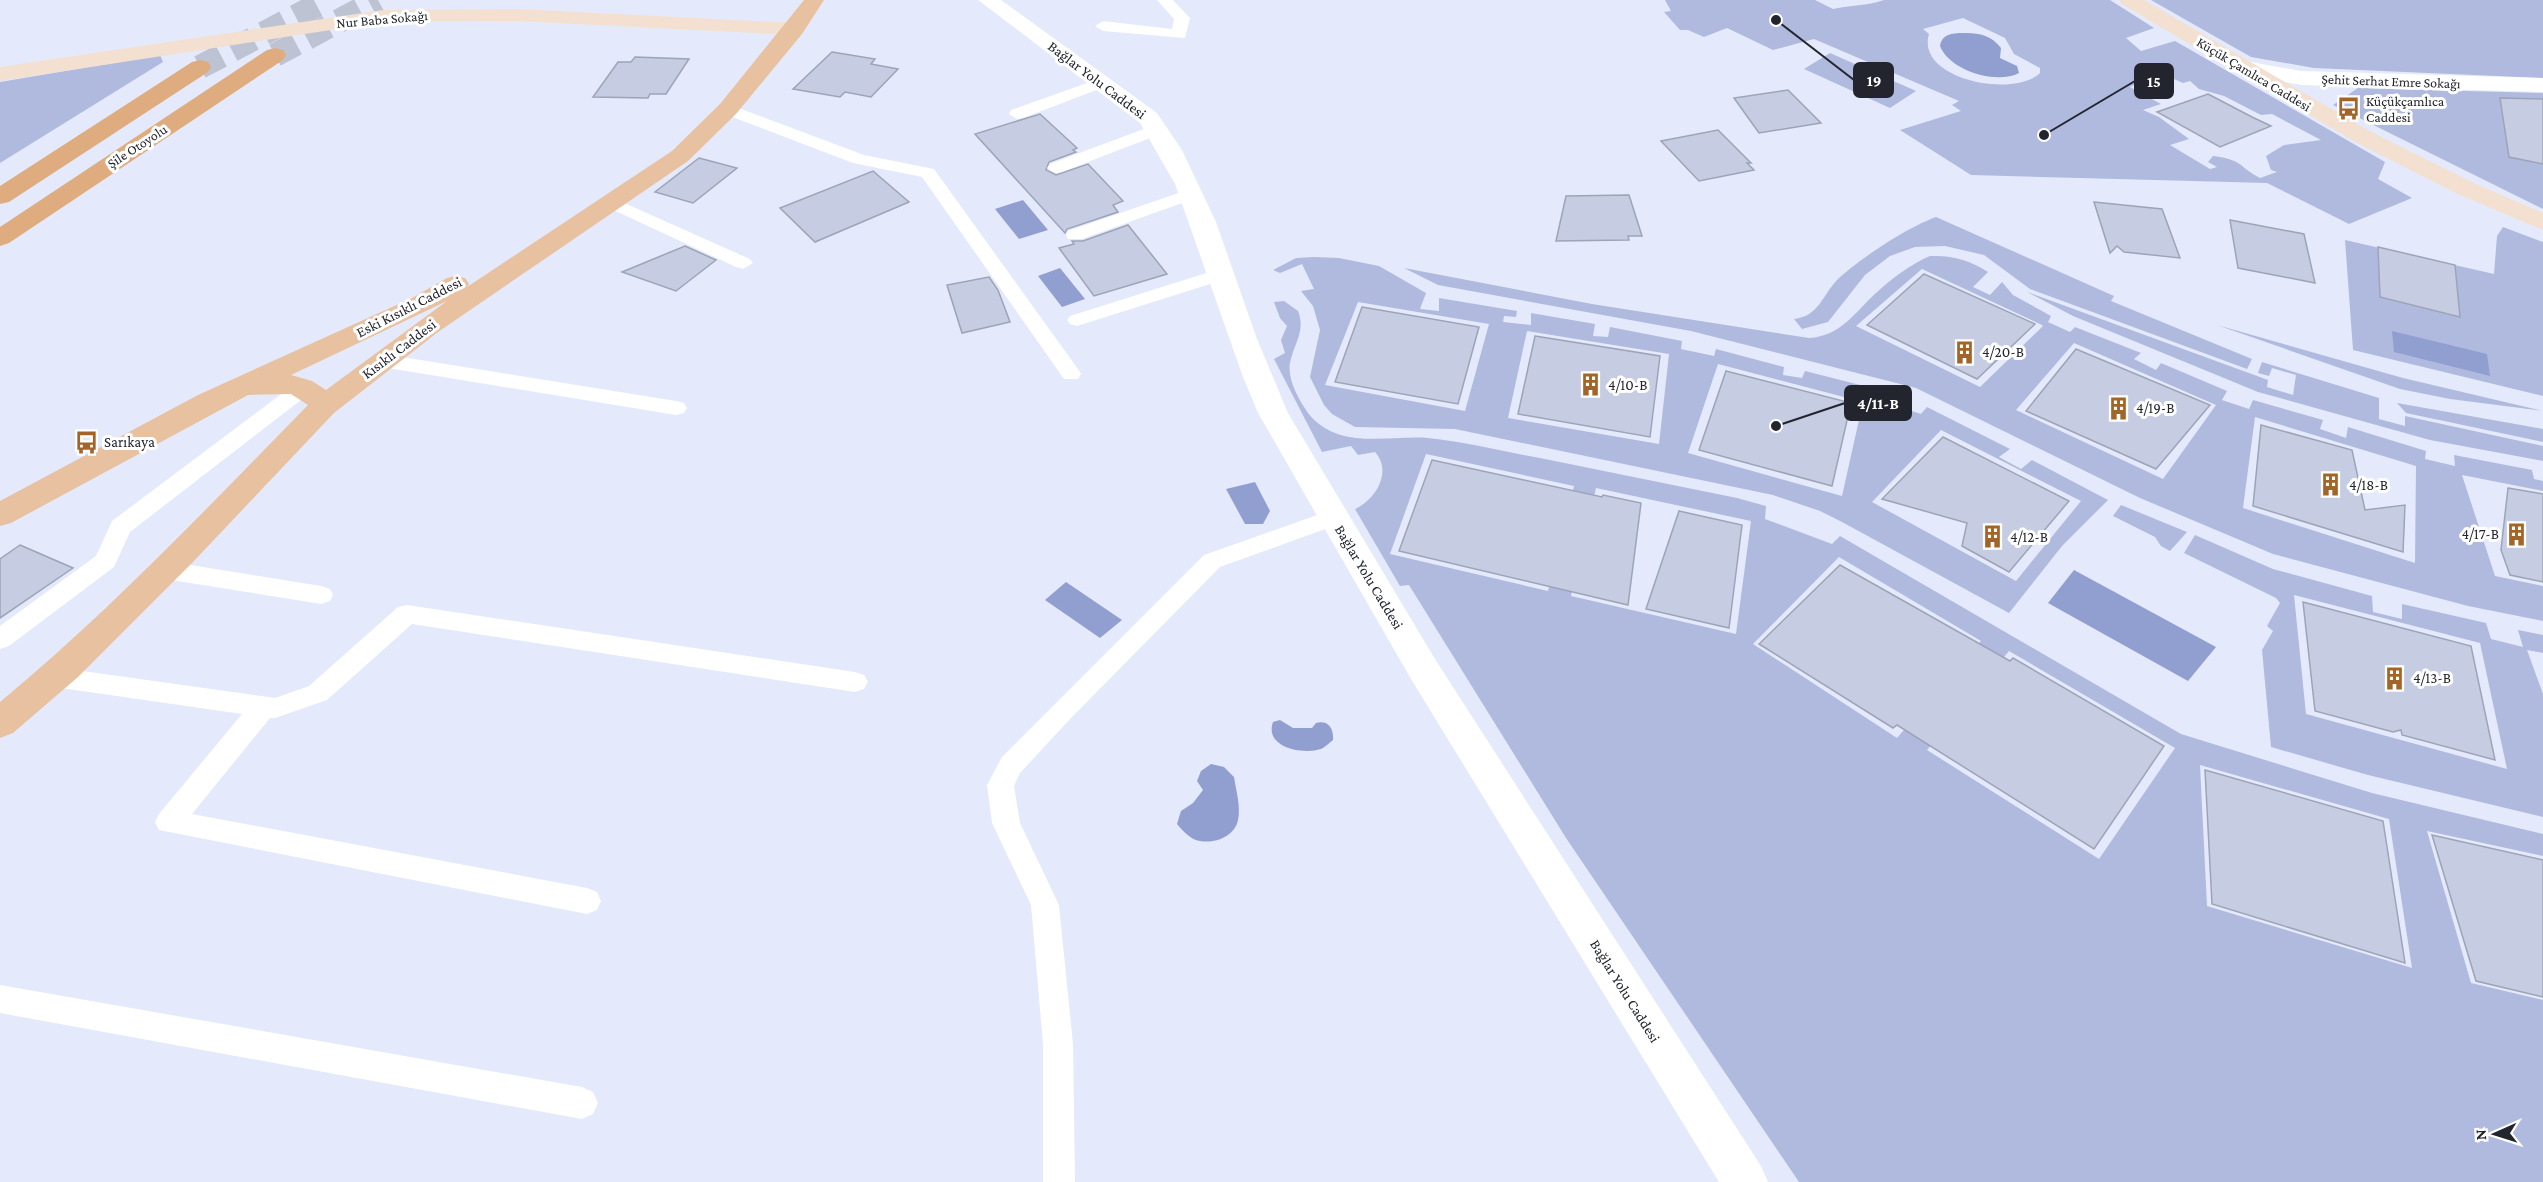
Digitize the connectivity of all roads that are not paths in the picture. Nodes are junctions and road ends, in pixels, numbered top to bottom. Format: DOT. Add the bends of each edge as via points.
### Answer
graph roads {
  1 [pos="814,0"];
  2 [pos="988,0"];
  3 [pos="1165,0"];
  4 [pos="2129,0"];
  5 [pos="781,22"];
  6 [pos="1102,27"];
  7 [pos="275,55"];
  8 [pos="200,67"];
  9 [pos="2241,67"];
  10 [pos="0,74"];
  11 [pos="1101,83"];
  12 [pos="2543,86"];
  13 [pos="728,109"];
  14 [pos="1017,114"];
  15 [pos="1157,129"];
  16 [pos="1056,168"];
  17 [pos="1190,194"];
  18 [pos="0,197"];
  19 [pos="613,203"];
  20 [pos="2543,222"];
  21 [pos="1075,235"];
  22 [pos="0,238"];
  23 [pos="743,262"];
  24 [pos="1220,275"];
  25 [pos="1077,321"];
  26 [pos="383,361"];
  27 [pos="1071,374"];
  28 [pos="313,397"];
  29 [pos="215,398"];
  30 [pos="676,408"];
  31 [pos="0,515"];
  32 [pos="1334,517"];
  33 [pos="165,570"];
  34 [pos="321,595"];
  35 [pos="0,639"];
  36 [pos="54,677"];
  37 [pos="855,682"];
  38 [pos="264,706"];
  39 [pos="0,723"];
  40 [pos="587,901"];
  41 [pos="0,999"];
  42 [pos="582,1103"];
  43 [pos="1059,1182"];
  44 [pos="1745,1182"];
  1 -- 5 [label="main road, Kısıklı Caddesi"];
  2 -- 11 [label="street, Bağlar Yolu Caddesi"];
  3 -- 6 [label="lane" via="1182,18 1179,35"];
  4 -- 9 [label="main road, Küçük Çamlıca Caddesi"];
  5 -- 10 [label="main road, Nur Baba Sokağı" via="519,15 383,16"];
  5 -- 13 [label="main road, Kısıklı Caddesi"];
  5 -- 29 [label="main road, Eski Kısıklı Caddesi" via="684,126 644,162 580,205 422,304"];
  7 -- 22 [label="highway, Şile Otoyolu"];
  8 -- 18 [label="highway"];
  9 -- 12 [label="street, Şehit Serhat Emre Sokağı" via="2301,78"];
  9 -- 20 [label="main road, Küçük Çamlıca Caddesi" via="2408,161"];
  11 -- 14 [label="lane"];
  11 -- 15 [label="street, Bağlar Yolu Caddesi" via="1149,118"];
  13 -- 19 [label="main road, Kısıklı Caddesi" via="680,156"];
  13 -- 27 [label="lane" via="859,159 928,173"];
  15 -- 16 [label="lane"];
  15 -- 17 [label="street, Bağlar Yolu Caddesi" via="1174,153"];
  17 -- 21 [label="lane"];
  17 -- 24 [label="street, Bağlar Yolu Caddesi"];
  19 -- 23 [label="lane"];
  19 -- 26 [label="main road, Kısıklı Caddesi" via="428,326"];
  24 -- 25 [label="lane"];
  24 -- 32 [label="street, Bağlar Yolu Caddesi" via="1255,376"];
  26 -- 28 [label="main road, Kısıklı Caddesi"];
  26 -- 30 [label="lane"];
  28 -- 29 [label="main road" via="294,384 264,384"];
  28 -- 33 [label="main road, Kısıklı Caddesi"];
  28 -- 35 [label="lane" via="229,442 120,527 106,561"];
  29 -- 31 [label="main road, Eski Kısıklı Caddesi"];
  32 -- 43 [label="lane" via="1212,561 1055,718 1011,765 1000,785 1006,823 1045,905 1058,1044"];
  32 -- 44 [label="street, Bağlar Yolu Caddesi"];
  33 -- 34 [label="lane"];
  33 -- 36 [label="main road, Kısıklı Caddesi"];
  36 -- 38 [label="lane"];
  36 -- 39 [label="main road, Kısıklı Caddesi"];
  37 -- 38 [label="lane" via="407,614 318,693 275,708"];
  38 -- 40 [label="lane" via="169,822"];
  41 -- 42 [label="lane"];
}
